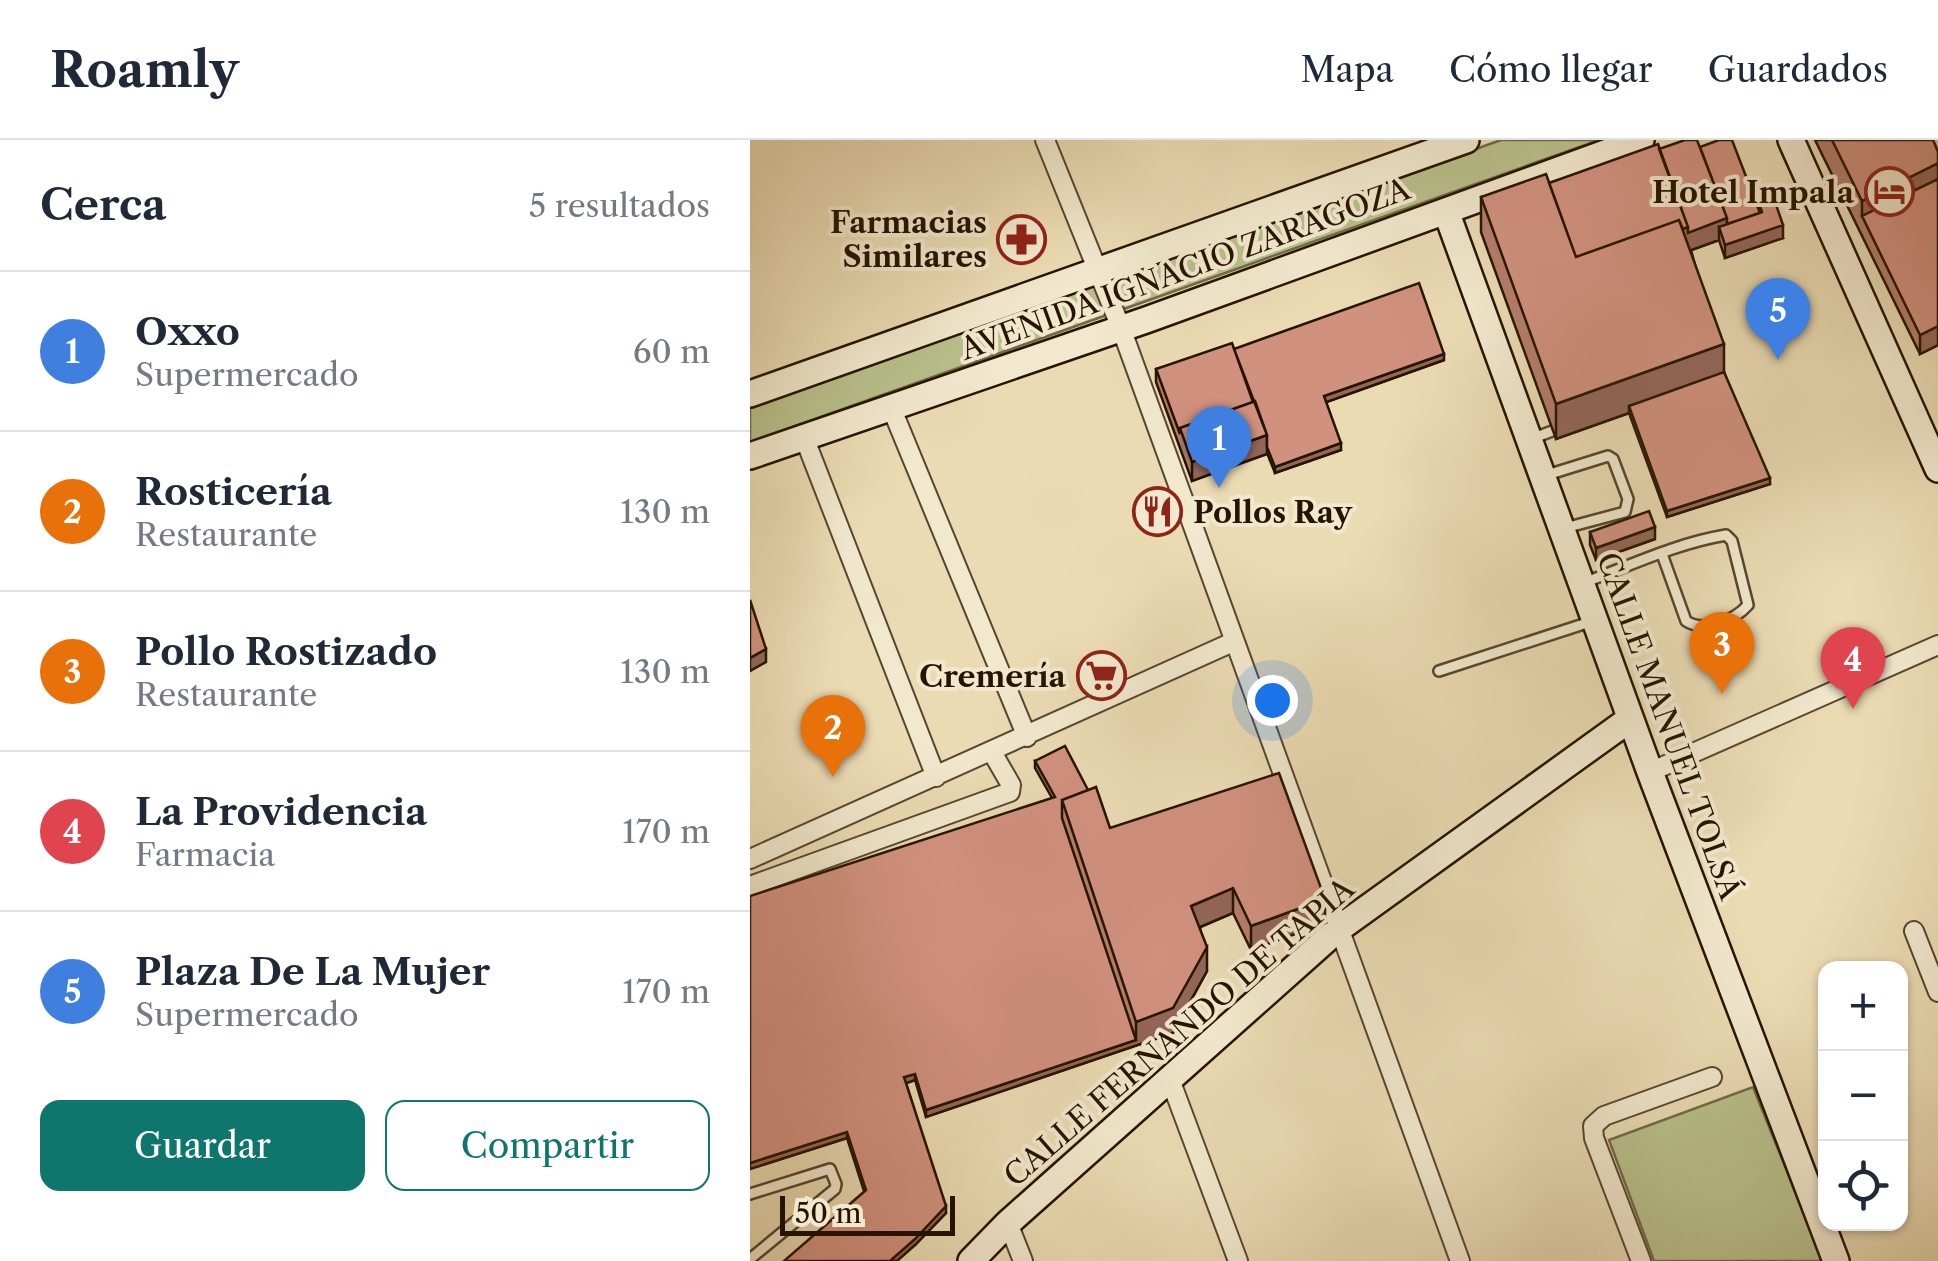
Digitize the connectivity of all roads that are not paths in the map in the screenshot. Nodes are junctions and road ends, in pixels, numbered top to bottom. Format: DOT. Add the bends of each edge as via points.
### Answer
graph roads {
  1 [pos="1044,140"];
  2 [pos="1466,140"];
  3 [pos="1641,140"];
  4 [pos="1791,140"];
  5 [pos="1446,211"];
  6 [pos="1098,270"];
  7 [pos="1121,328"];
  8 [pos="750,394"];
  9 [pos="891,407"];
  10 [pos="1567,425"];
  11 [pos="804,437"];
  12 [pos="1530,439"];
  13 [pos="750,456"];
  14 [pos="1938,469"];
  15 [pos="1544,476"];
  16 [pos="1562,529"];
  17 [pos="1662,554"];
  18 [pos="1581,584"];
  19 [pos="1594,621"];
  20 [pos="1233,642"];
  21 [pos="1938,645"];
  22 [pos="1439,671"];
  23 [pos="1630,720"];
  24 [pos="1027,737"];
  25 [pos="992,752"];
  26 [pos="1650,772"];
  27 [pos="936,777"];
  28 [pos="750,859"];
  29 [pos="750,886"];
  30 [pos="1337,930"];
  31 [pos="1914,931"];
  32 [pos="1938,992"];
  33 [pos="1712,1076"];
  34 [pos="1171,1082"];
  35 [pos="750,1194"];
  36 [pos="1008,1223"];
  37 [pos="750,1260"];
  38 [pos="971,1261"];
  39 [pos="1023,1261"];
  40 [pos="1238,1261"];
  41 [pos="1460,1261"];
  42 [pos="1641,1261"];
  43 [pos="1836,1261"];
  1 -- 6 [label="street"];
  2 -- 6 [label="street, AVENIDA IGNACIO ZARAGOZA"];
  3 -- 5 [label="street, AVENIDA IGNACIO ZARAGOZA"];
  4 -- 14 [label="street"];
  5 -- 7 [label="street, AVENIDA IGNACIO ZARAGOZA"];
  5 -- 12 [label="street, CALLE MANUEL TOLSÁ"];
  6 -- 7 [label="street"];
  6 -- 8 [label="street, AVENIDA IGNACIO ZARAGOZA"];
  7 -- 9 [label="street, AVENIDA IGNACIO ZARAGOZA"];
  7 -- 20 [label="street"];
  9 -- 11 [label="street, AVENIDA IGNACIO ZARAGOZA"];
  9 -- 24 [label="street"];
  10 -- 12 [label="lane"];
  11 -- 13 [label="street, AVENIDA IGNACIO ZARAGOZA"];
  11 -- 27 [label="street"];
  12 -- 15 [label="street, CALLE MANUEL TOLSÁ"];
  15 -- 16 [label="street, CALLE MANUEL TOLSÁ"];
  15 -- 16 [label="lane" via="1608,456 1628,499 1625,512"];
  16 -- 18 [label="street, CALLE MANUEL TOLSÁ"];
  17 -- 17 [label="lane" via="1686,622 1704,628 1748,605 1726,535"];
  17 -- 18 [label="lane"];
  18 -- 19 [label="street, CALLE MANUEL TOLSÁ"];
  19 -- 22 [label="lane"];
  19 -- 23 [label="street, CALLE MANUEL TOLSÁ"];
  20 -- 24 [label="street"];
  20 -- 30 [label="street"];
  21 -- 26 [label="street"];
  23 -- 26 [label="street, CALLE MANUEL TOLSÁ"];
  23 -- 30 [label="street, CALLE FERNANDO DE TAPIA"];
  24 -- 25 [label="street"];
  25 -- 27 [label="street"];
  25 -- 29 [label="street" via="1010,792"];
  26 -- 43 [label="street, CALLE MANUEL TOLSÁ"];
  27 -- 28 [label="street"];
  30 -- 34 [label="street, CALLE FERNANDO DE TAPIA"];
  30 -- 41 [label="street"];
  31 -- 32 [label="street"];
  33 -- 42 [label="street" via="1604,1116 1594,1126"];
  34 -- 36 [label="street, CALLE FERNANDO DE TAPIA"];
  34 -- 40 [label="street"];
  35 -- 37 [label="lane" via="830,1169 836,1184"];
  36 -- 38 [label="street, CALLE FERNANDO DE TAPIA"];
  36 -- 39 [label="street"];
}
